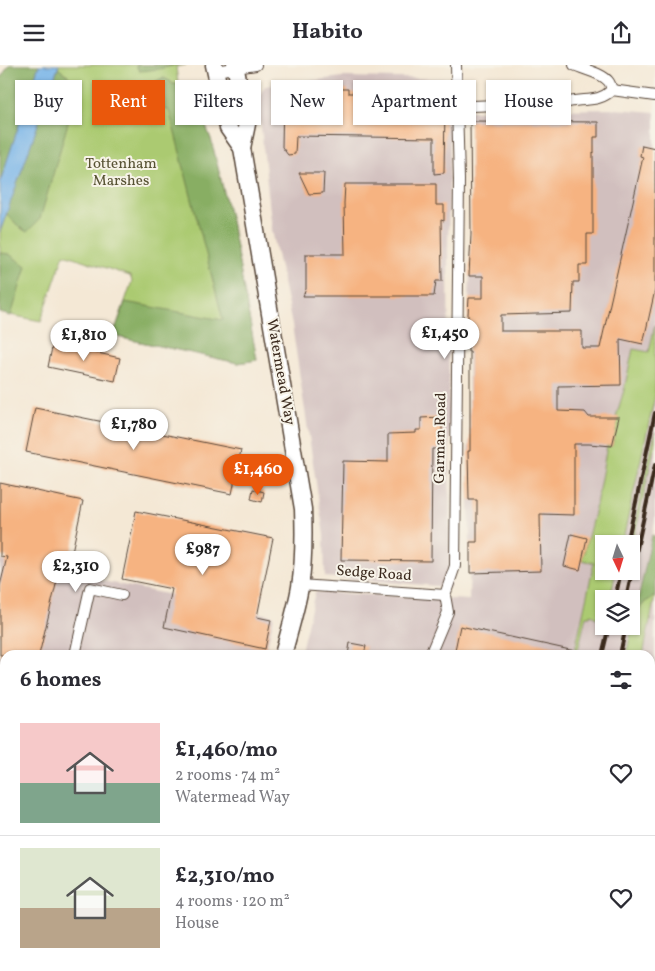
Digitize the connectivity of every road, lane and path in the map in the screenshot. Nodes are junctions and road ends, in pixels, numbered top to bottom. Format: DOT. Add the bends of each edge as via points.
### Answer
graph roads {
  1 [pos="256,65"];
  2 [pos="456,65"];
  3 [pos="574,65"];
  4 [pos="235,66"];
  5 [pos="215,68"];
  6 [pos="612,91"];
  7 [pos="655,96"];
  8 [pos="476,105"];
  9 [pos="242,148"];
  10 [pos="300,585"];
  11 [pos="122,595"];
  12 [pos="445,595"];
  13 [pos="76,650"];
  14 [pos="284,650"];
  15 [pos="432,650"];
  1 -- 4 [label="street"];
  2 -- 12 [label="street, Garman Road" via="459,180 455,566"];
  3 -- 6 [label="street" via="602,75 609,81"];
  4 -- 5 [label="street"];
  4 -- 9 [label="main road, Watermead Way" via="247,124"];
  5 -- 9 [label="main road, Watermead Way" via="228,128"];
  6 -- 7 [label="street"];
  6 -- 8 [label="street" via="596,99 569,102"];
  9 -- 10 [label="main road, Watermead Way" via="301,495 304,535"];
  10 -- 12 [label="street, Sedge Road"];
  10 -- 14 [label="main road, Watermead Way"];
  11 -- 13 [label="street" via="90,588"];
  12 -- 15 [label="street, Garman Road" via="448,613"];
}
